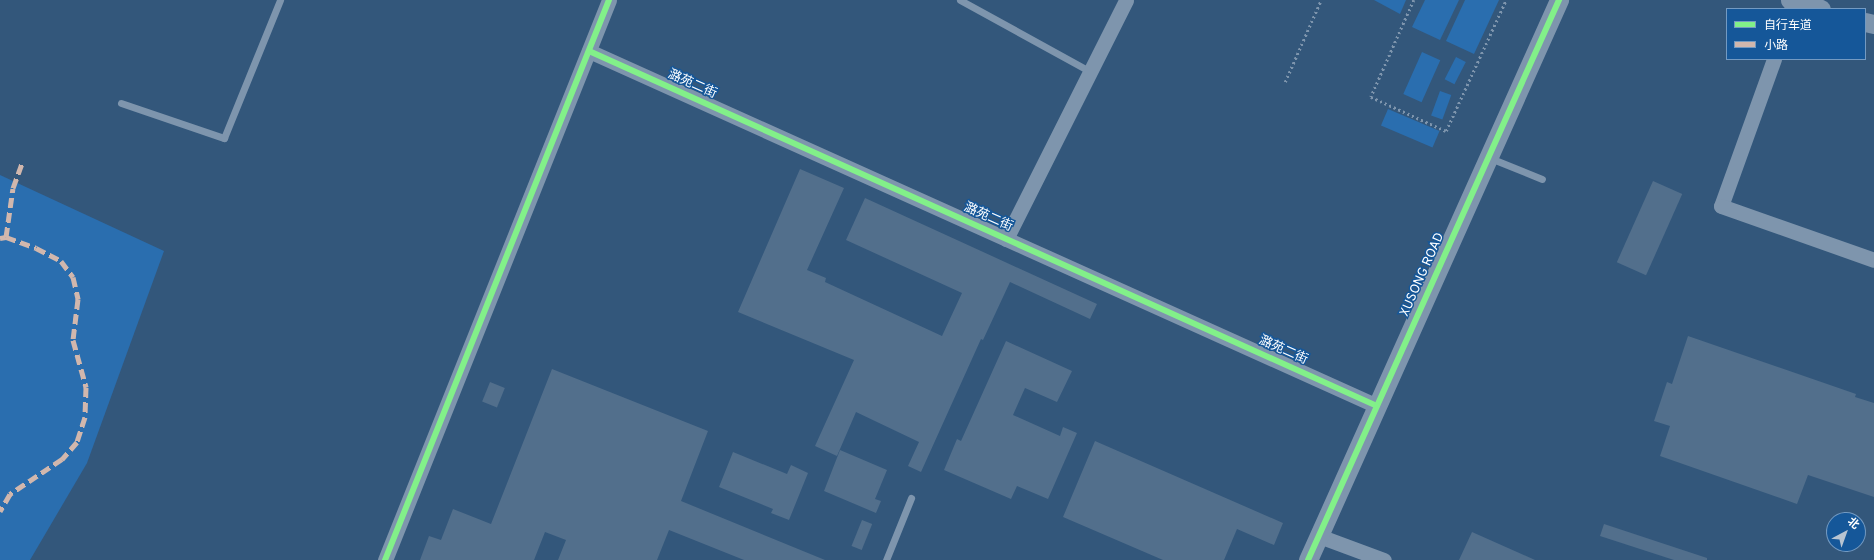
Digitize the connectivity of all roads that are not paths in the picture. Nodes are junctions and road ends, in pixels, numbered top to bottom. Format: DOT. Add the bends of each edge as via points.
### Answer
graph roads {
  1 [pos="280,0"];
  2 [pos="609,0"];
  3 [pos="960,0"];
  4 [pos="1126,0"];
  5 [pos="1559,0"];
  6 [pos="1792,3"];
  7 [pos="1816,8"];
  8 [pos="589,51"];
  9 [pos="1774,60"];
  10 [pos="1091,72"];
  11 [pos="121,103"];
  12 [pos="1488,157"];
  13 [pos="1542,179"];
  14 [pos="1006,239"];
  15 [pos="1874,260"];
  16 [pos="1377,406"];
  17 [pos="911,498"];
  18 [pos="1319,536"];
  19 [pos="385,560"];
  20 [pos="886,560"];
  21 [pos="1308,560"];
  22 [pos="1384,560"];
  1 -- 11 [label="lane" via="224,138"];
  2 -- 8 [label="street"];
  3 -- 10 [label="lane"];
  4 -- 10 [label="street"];
  5 -- 12 [label="street, XUSONG ROAD"];
  6 -- 7 [label="street"];
  8 -- 14 [label="street, 潞苑二街"];
  8 -- 19 [label="street"];
  9 -- 15 [label="street" via="1721,206"];
  10 -- 14 [label="street"];
  12 -- 13 [label="lane"];
  12 -- 16 [label="street, XUSONG ROAD"];
  14 -- 16 [label="street, 潞苑二街"];
  16 -- 18 [label="street, XUSONG ROAD"];
  17 -- 20 [label="lane"];
  18 -- 21 [label="street, XUSONG ROAD"];
  18 -- 22 [label="street"];
}
